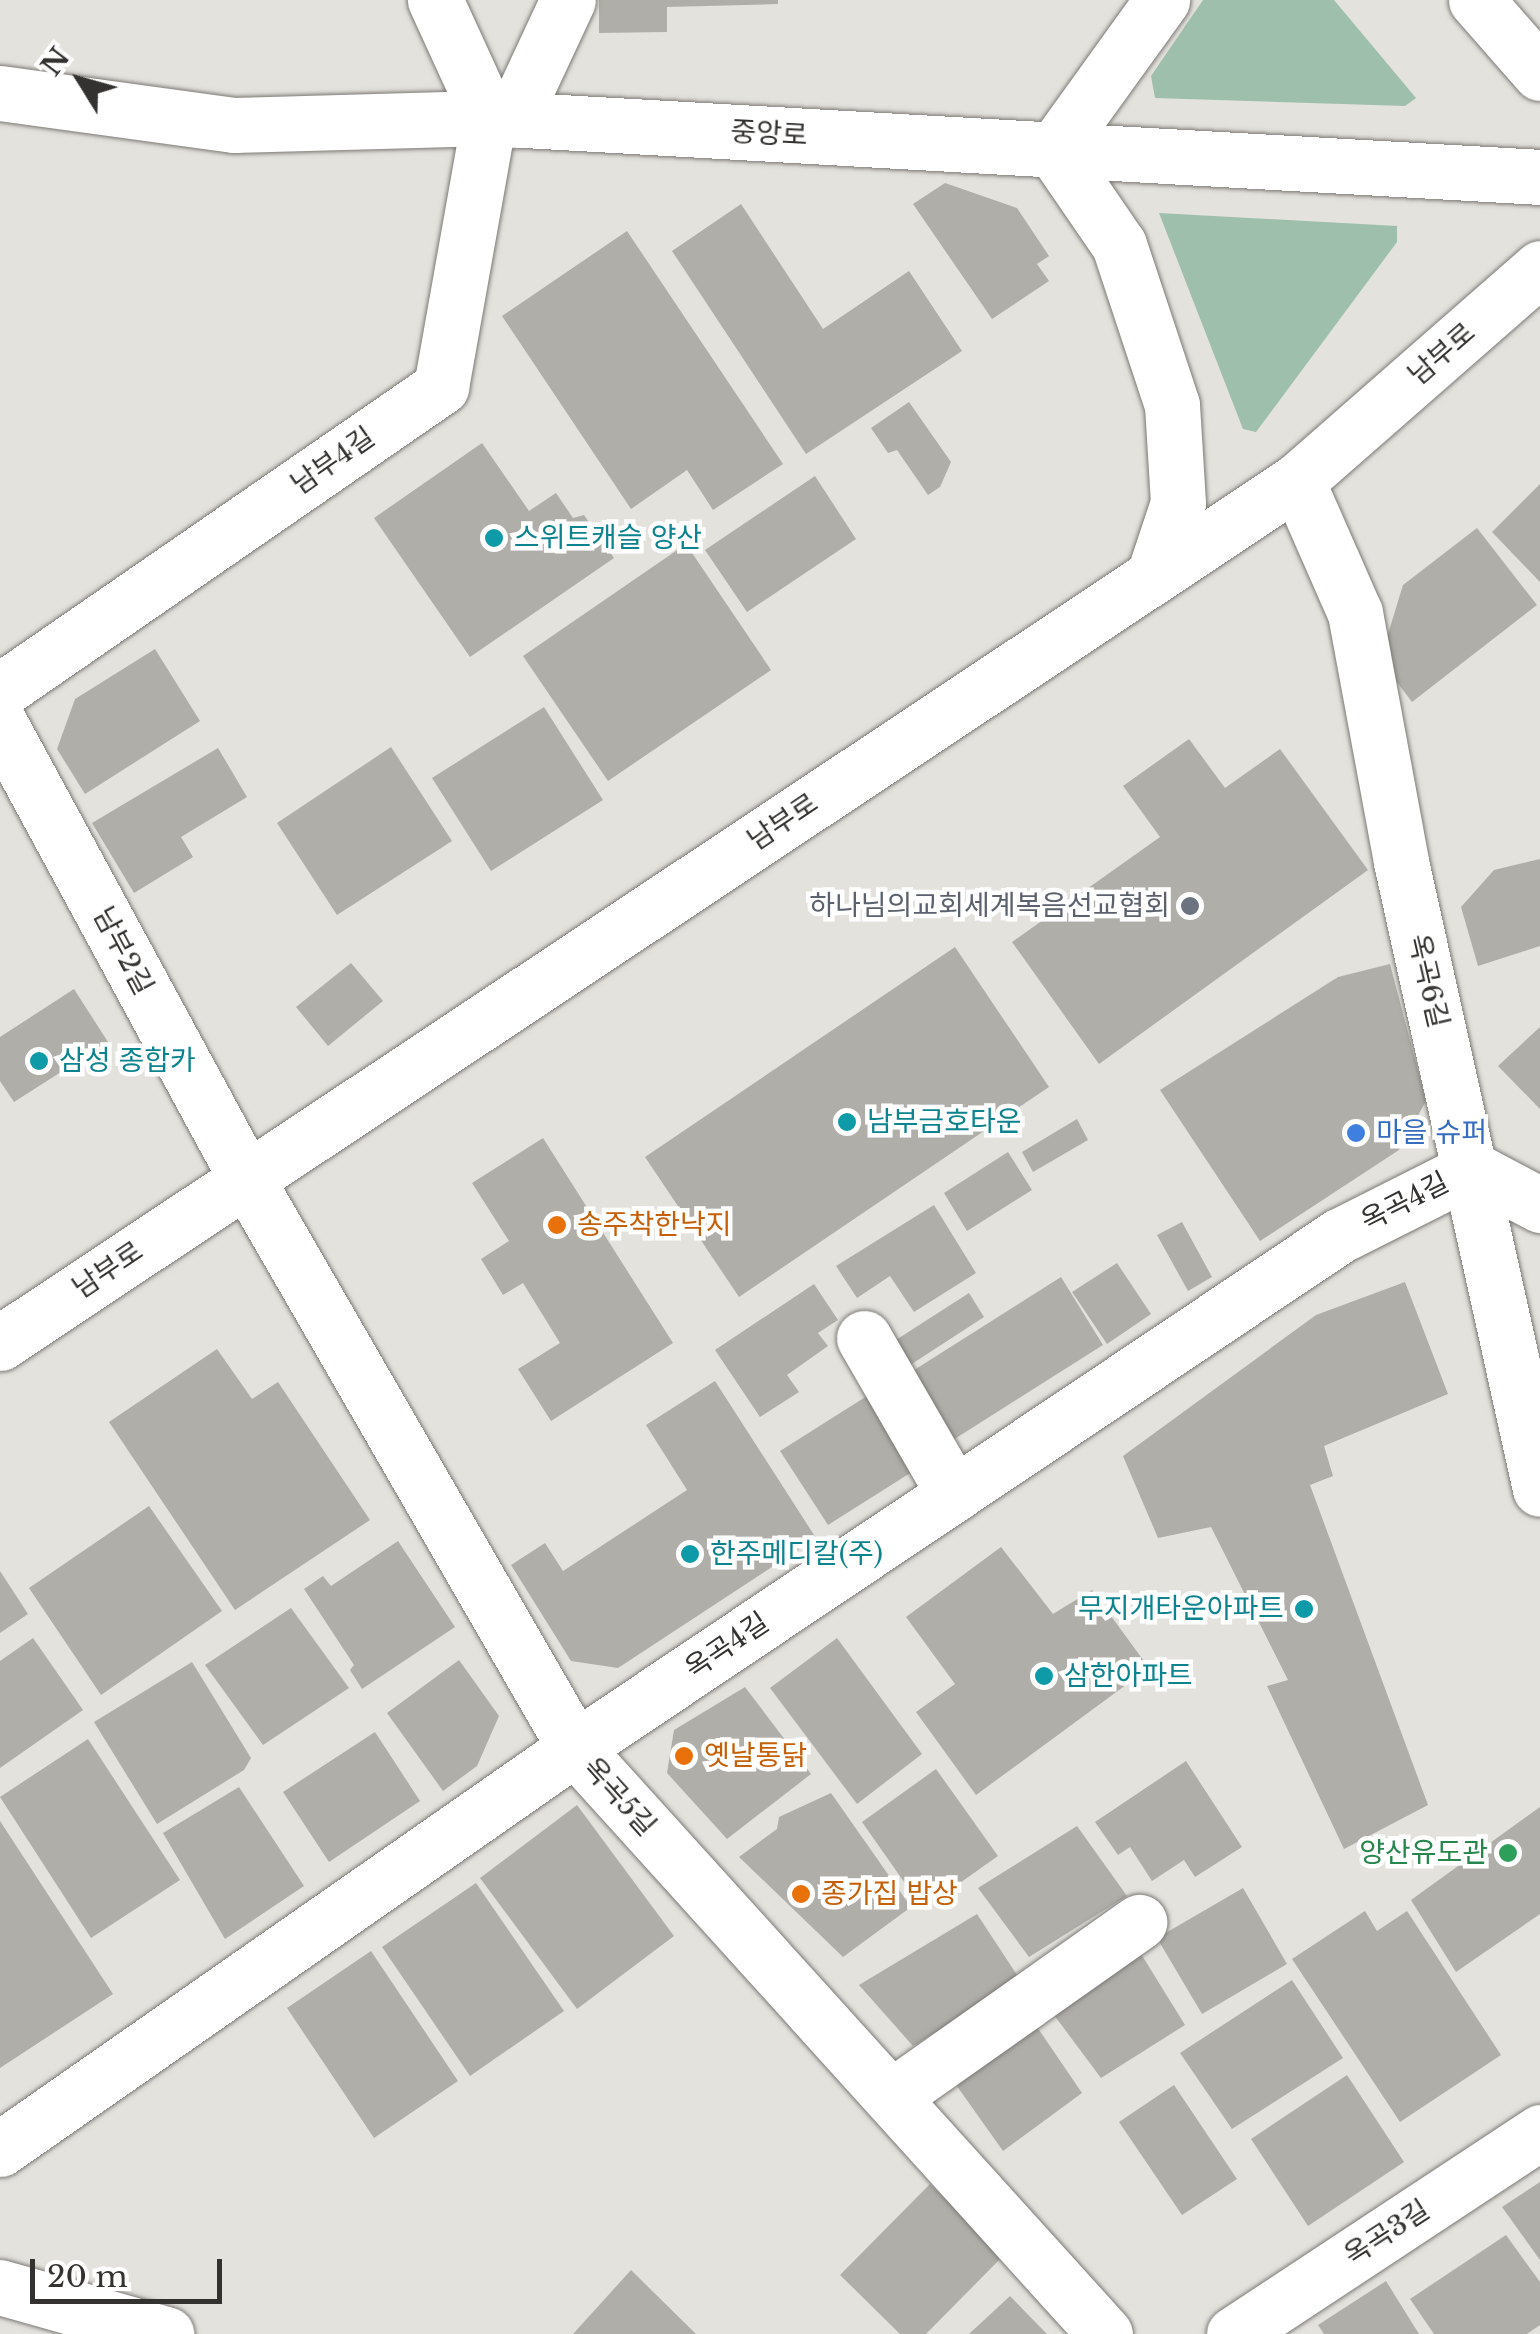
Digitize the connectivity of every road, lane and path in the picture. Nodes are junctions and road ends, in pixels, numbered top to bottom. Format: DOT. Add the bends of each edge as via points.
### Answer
graph roads {
  1 [pos="435,0"];
  2 [pos="568,0"];
  3 [pos="1162,0"];
  4 [pos="1476,0"];
  5 [pos="1540,73"];
  6 [pos="0,93"];
  7 [pos="501,119"];
  8 [pos="1054,150"];
  9 [pos="1540,177"];
  10 [pos="1540,268"];
  11 [pos="1297,482"];
  12 [pos="1154,575"];
  13 [pos="0,690"];
  14 [pos="0,724"];
  15 [pos="1472,1169"];
  16 [pos="246,1178"];
  17 [pos="1540,1205"];
  18 [pos="864,1338"];
  19 [pos="0,1343"];
  20 [pos="1540,1489"];
  21 [pos="954,1494"];
  22 [pos="575,1748"];
  23 [pos="1139,1922"];
  24 [pos="892,2097"];
  25 [pos="1540,2132"];
  26 [pos="0,2149"];
  27 [pos="0,2287"];
  28 [pos="166,2334"];
  29 [pos="1105,2334"];
  30 [pos="1234,2334"];
  1 -- 7 [label="street"];
  2 -- 7 [label="street, 남부4길"];
  3 -- 8 [label="street"];
  4 -- 5 [label="street"];
  6 -- 7 [label="street, 중앙로" via="234,126"];
  7 -- 8 [label="street, 중앙로"];
  7 -- 13 [label="street, 남부4길" via="441,387"];
  8 -- 9 [label="street, 중앙로"];
  8 -- 12 [label="street" via="1119,245 1172,405 1178,502"];
  10 -- 11 [label="street, 남부로"];
  11 -- 12 [label="street, 남부로"];
  11 -- 15 [label="street, 옥곡6길" via="1355,613 1401,862"];
  12 -- 16 [label="street, 남부로"];
  14 -- 16 [label="street, 남부2길"];
  15 -- 17 [label="street"];
  15 -- 20 [label="street, 옥곡6길"];
  15 -- 21 [label="street, 옥곡4길" via="1338,1236"];
  16 -- 19 [label="street, 남부로"];
  16 -- 22 [label="street, 옥곡5길"];
  18 -- 21 [label="street"];
  21 -- 22 [label="street, 옥곡4길"];
  22 -- 24 [label="street, 옥곡5길"];
  22 -- 26 [label="street, 옥곡4길"];
  23 -- 24 [label="street"];
  24 -- 29 [label="street, 옥곡5길"];
  25 -- 30 [label="street, 옥곡3길"];
  27 -- 28 [label="street"];
}
